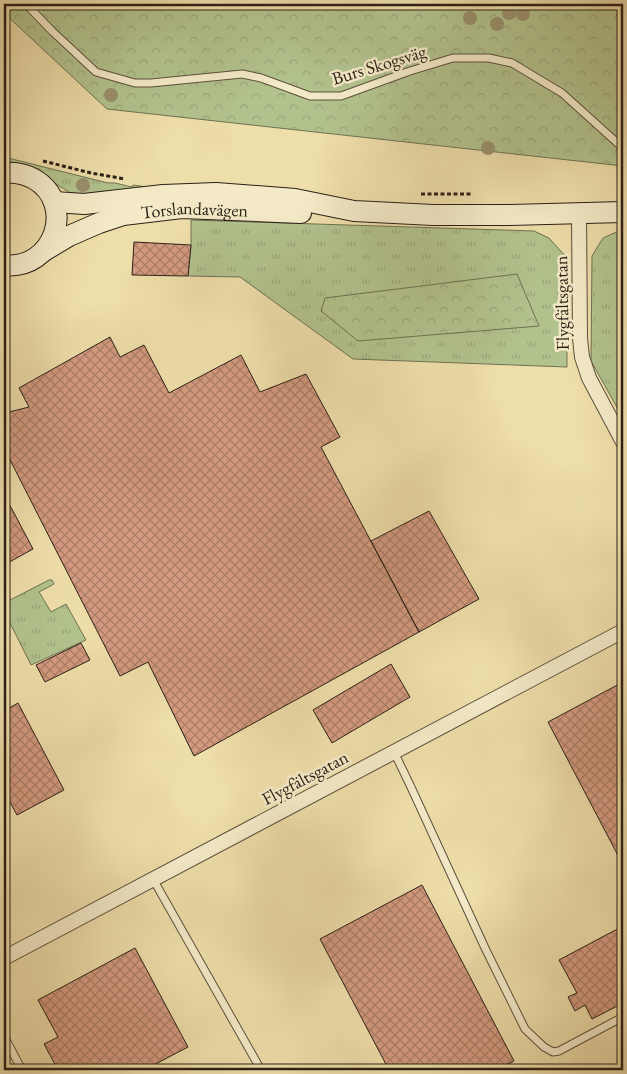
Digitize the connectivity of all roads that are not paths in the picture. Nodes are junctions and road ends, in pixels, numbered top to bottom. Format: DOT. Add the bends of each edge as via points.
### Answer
graph roads {
  1 [pos="26,4"];
  2 [pos="623,148"];
  3 [pos="4,173"];
  4 [pos="54,202"];
  5 [pos="354,211"];
  6 [pos="623,212"];
  7 [pos="579,213"];
  8 [pos="44,251"];
  9 [pos="4,264"];
  10 [pos="623,442"];
  11 [pos="623,630"];
  12 [pos="394,752"];
  13 [pos="154,879"];
  14 [pos="4,958"];
  15 [pos="623,1017"];
  16 [pos="4,1036"];
  17 [pos="22,1070"];
  18 [pos="261,1070"];
  1 -- 2 [label="lane, Burs Skogsväg" via="96,72 135,83 242,74 310,96 341,96 453,58 488,58 512,63 562,93"];
  3 -- 4 [label="street" via="32,178 45,188"];
  4 -- 5 [label="street, Torslandavägen" via="84,204 163,195 216,194 295,199"];
  4 -- 8 [label="street" via="56,230"];
  5 -- 7 [label="street, Torslandavägen" via="442,215"];
  5 -- 8 [label="street, Torslandavägen" via="324,214 182,208 156,210 122,215 69,236"];
  6 -- 7 [label="street, Torslandavägen"];
  7 -- 10 [label="street, Flygfältsgatan" via="582,358"];
  8 -- 9 [label="street, Torslandavägen" via="24,263"];
  11 -- 12 [label="street, Flygfältsgatan"];
  12 -- 13 [label="street, Flygfältsgatan"];
  12 -- 15 [label="lane" via="525,1029 553,1052"];
  13 -- 14 [label="street, Flygfältsgatan"];
  13 -- 18 [label="lane"];
  16 -- 17 [label="lane"];
}
